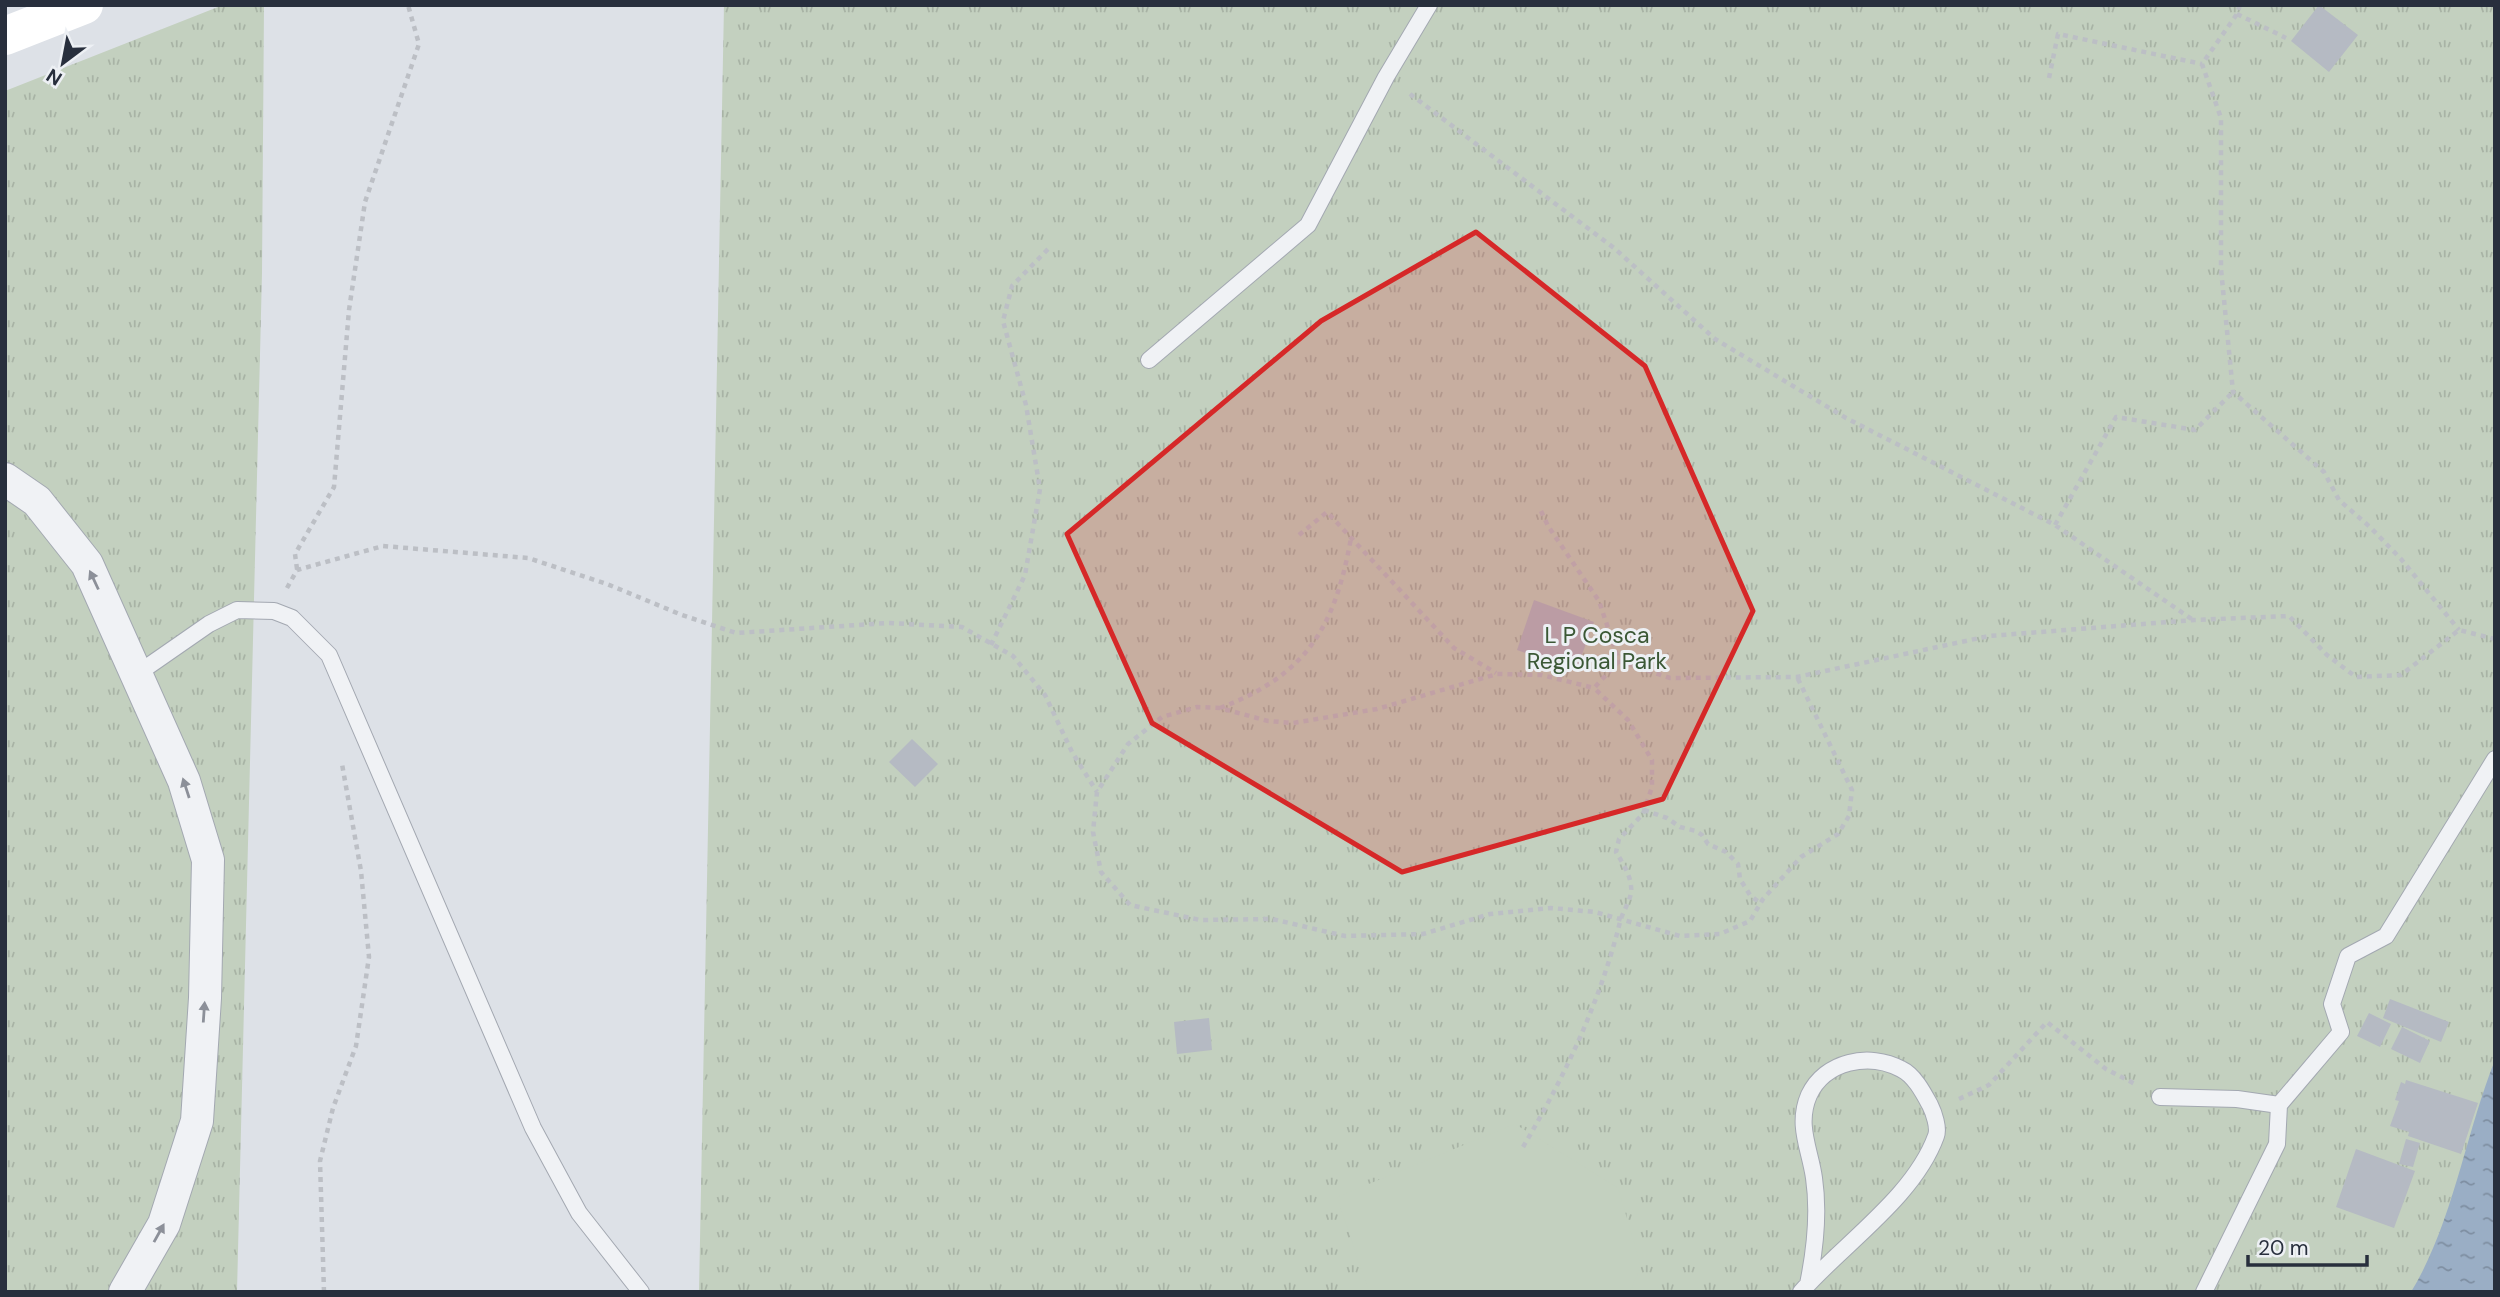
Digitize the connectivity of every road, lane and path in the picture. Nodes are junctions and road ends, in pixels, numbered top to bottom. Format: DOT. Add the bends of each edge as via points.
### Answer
graph roads {
  1 [pos="84,5"];
  2 [pos="408,5"];
  3 [pos="1429,5"];
  4 [pos="2240,5"];
  5 [pos="2237,14"];
  6 [pos="5,36"];
  7 [pos="2286,38"];
  8 [pos="2202,64"];
  9 [pos="1386,77"];
  10 [pos="2049,78"];
  11 [pos="1050,247"];
  12 [pos="1149,360"];
  13 [pos="2233,392"];
  14 [pos="5,479"];
  15 [pos="1541,510"];
  16 [pos="2055,525"];
  17 [pos="1299,535"];
  18 [pos="1351,537"];
  19 [pos="297,570"];
  20 [pos="274,611"];
  21 [pos="2194,620"];
  22 [pos="2459,630"];
  23 [pos="2495,639"];
  24 [pos="991,645"];
  25 [pos="1619,662"];
  26 [pos="137,674"];
  27 [pos="1497,674"];
  28 [pos="1797,677"];
  29 [pos="1594,688"];
  30 [pos="1220,708"];
  31 [pos="339,753"];
  32 [pos="2495,759"];
  33 [pos="1097,792"];
  34 [pos="1644,810"];
  35 [pos="1760,903"];
  36 [pos="1621,919"];
  37 [pos="2106,1069"];
  38 [pos="2160,1097"];
  39 [pos="2279,1105"];
  40 [pos="1933,1111"];
  41 [pos="1523,1147"];
  42 [pos="1804,1288"];
  43 [pos="125,1292"];
  44 [pos="324,1292"];
  45 [pos="641,1292"];
  46 [pos="2204,1292"];
  1 -- 6 [label="street"];
  2 -- 19 [label="path" via="419,44 365,202 349,310 334,486 295,554"];
  3 -- 9 [label="lane"];
  4 -- 5 [label="path"];
  5 -- 7 [label="path"];
  5 -- 8 [label="path"];
  8 -- 10 [label="path" via="2058,34"];
  8 -- 13 [label="path" via="2221,118 2221,269"];
  9 -- 12 [label="lane" via="1308,225"];
  9 -- 16 [label="path" via="1614,248 1715,340 1846,418"];
  11 -- 24 [label="path" via="1012,286 1003,321 1026,405 1040,489 1025,575"];
  13 -- 16 [label="path" via="2195,430 2116,417"];
  13 -- 22 [label="path" via="2324,472 2339,500 2401,559"];
  26 -- 14 [label="street, one-way" via="87,564 37,501"];
  15 -- 25 [label="path" via="1599,601"];
  16 -- 21 [label="path"];
  17 -- 18 [label="path" via="1327,512"];
  18 -- 27 [label="path" via="1454,648"];
  18 -- 30 [label="path" via="1339,592 1311,646 1262,690"];
  19 -- 20 [label="path"];
  19 -- 24 [label="path" via="383,546 528,558 736,633 888,623 962,627"];
  20 -- 26 [label="lane" via="237,610"];
  20 -- 45 [label="lane" via="292,618 329,655 533,1128 579,1213"];
  21 -- 22 [label="path" via="2288,616 2357,677 2401,675"];
  21 -- 28 [label="path" via="1989,636"];
  22 -- 23 [label="path"];
  24 -- 33 [label="path" via="1013,656 1045,695"];
  25 -- 28 [label="path" via="1670,678"];
  25 -- 29 [label="path"];
  43 -- 26 [label="street, one-way" via="164,1224 197,1121 208,860 184,781"];
  27 -- 29 [label="path" via="1542,675"];
  27 -- 30 [label="path" via="1377,709 1293,723"];
  28 -- 35 [label="path" via="1852,790 1849,816 1838,834 1801,857"];
  29 -- 34 [label="path" via="1628,720 1652,760 1652,787"];
  30 -- 33 [label="path" via="1197,707 1162,717 1128,744"];
  31 -- 44 [label="path" via="361,871 369,957 356,1046 320,1161"];
  32 -- 39 [label="lane" via="2386,936 2348,956 2332,1004 2341,1032"];
  33 -- 36 [label="path" via="1093,832 1101,872 1130,905 1200,919 1272,919 1345,936 1423,934 1490,914 1551,908"];
  34 -- 35 [label="path" via="1696,831 1708,844 1726,852 1738,864 1740,879 1750,895"];
  34 -- 36 [label="path" via="1619,839 1616,852 1632,887"];
  35 -- 36 [label="path" via="1750,921 1720,934 1680,936"];
  36 -- 41 [label="path" via="1598,996 1552,1098"];
  37 -- 40 [label="path" via="2047,1021 1989,1085"];
  38 -- 39 [label="lane"];
  39 -- 46 [label="lane" via="2277,1144"];
  40 -- 42 [label="lane" via="1937,1132 1925,1160 1891,1204"];
  40 -- 42 [label="lane" via="1903,1069 1880,1060 1852,1062 1826,1072 1810,1094 1802,1120 1814,1178 1815,1251"];
}
